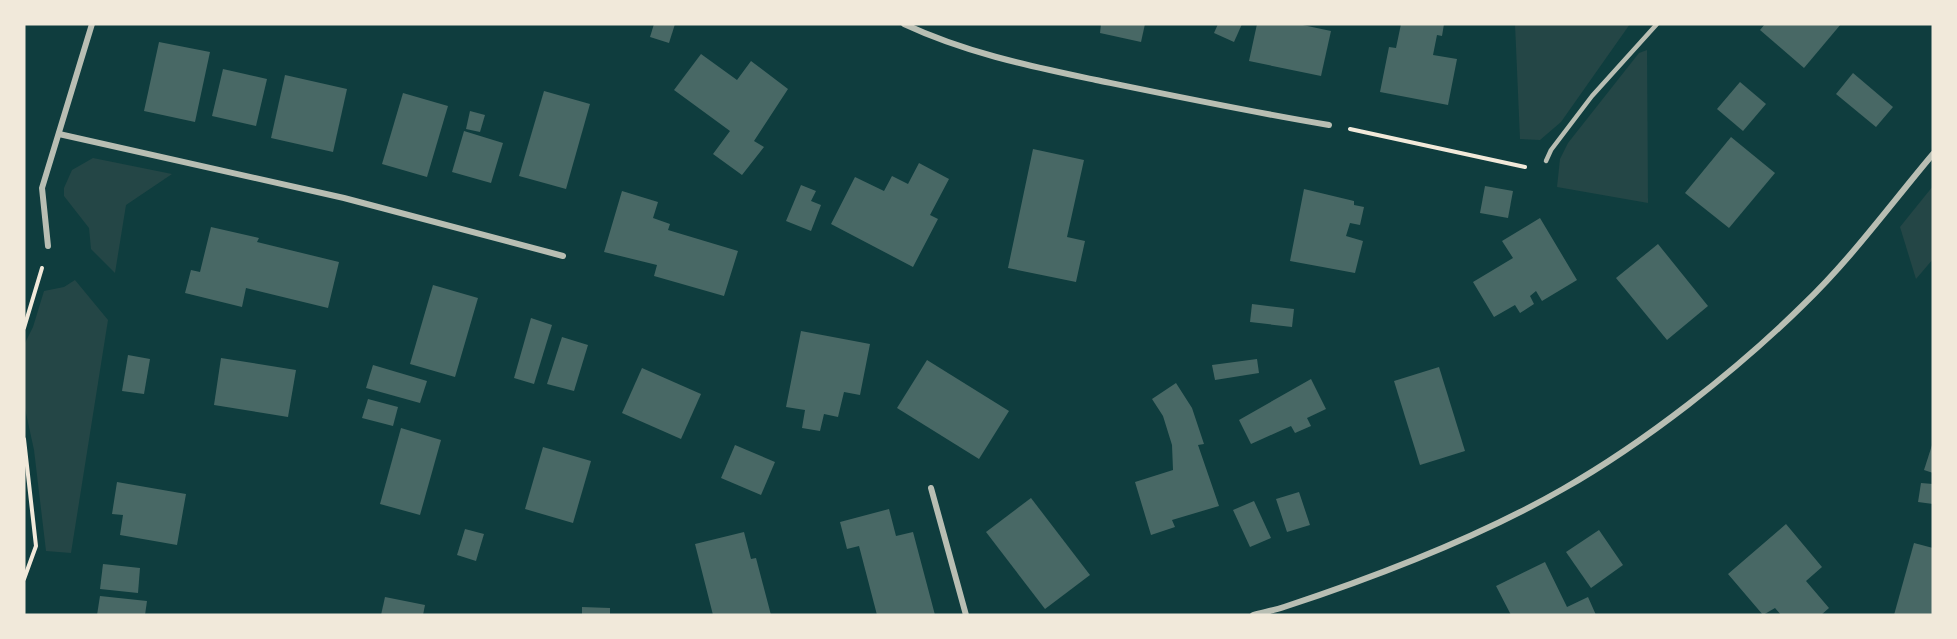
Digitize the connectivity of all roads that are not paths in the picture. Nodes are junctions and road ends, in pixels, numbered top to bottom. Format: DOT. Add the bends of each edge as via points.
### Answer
graph roads {
  1 [pos="92,24"];
  2 [pos="904,24"];
  3 [pos="1657,24"];
  4 [pos="1329,125"];
  5 [pos="59,134"];
  6 [pos="1933,154"];
  7 [pos="1546,161"];
  8 [pos="48,246"];
  9 [pos="563,256"];
  10 [pos="931,488"];
  11 [pos="966,615"];
  12 [pos="1253,615"];
  1 -- 5 [label="street"];
  2 -- 4 [label="street" via="977,53"];
  3 -- 7 [label="lane" via="1592,96"];
  5 -- 8 [label="street" via="42,188"];
  5 -- 9 [label="street" via="344,198"];
  6 -- 12 [label="street" via="1873,229 1805,304 1752,354 1628,447 1563,490 1499,521 1400,564"];
  10 -- 11 [label="street"];
}
